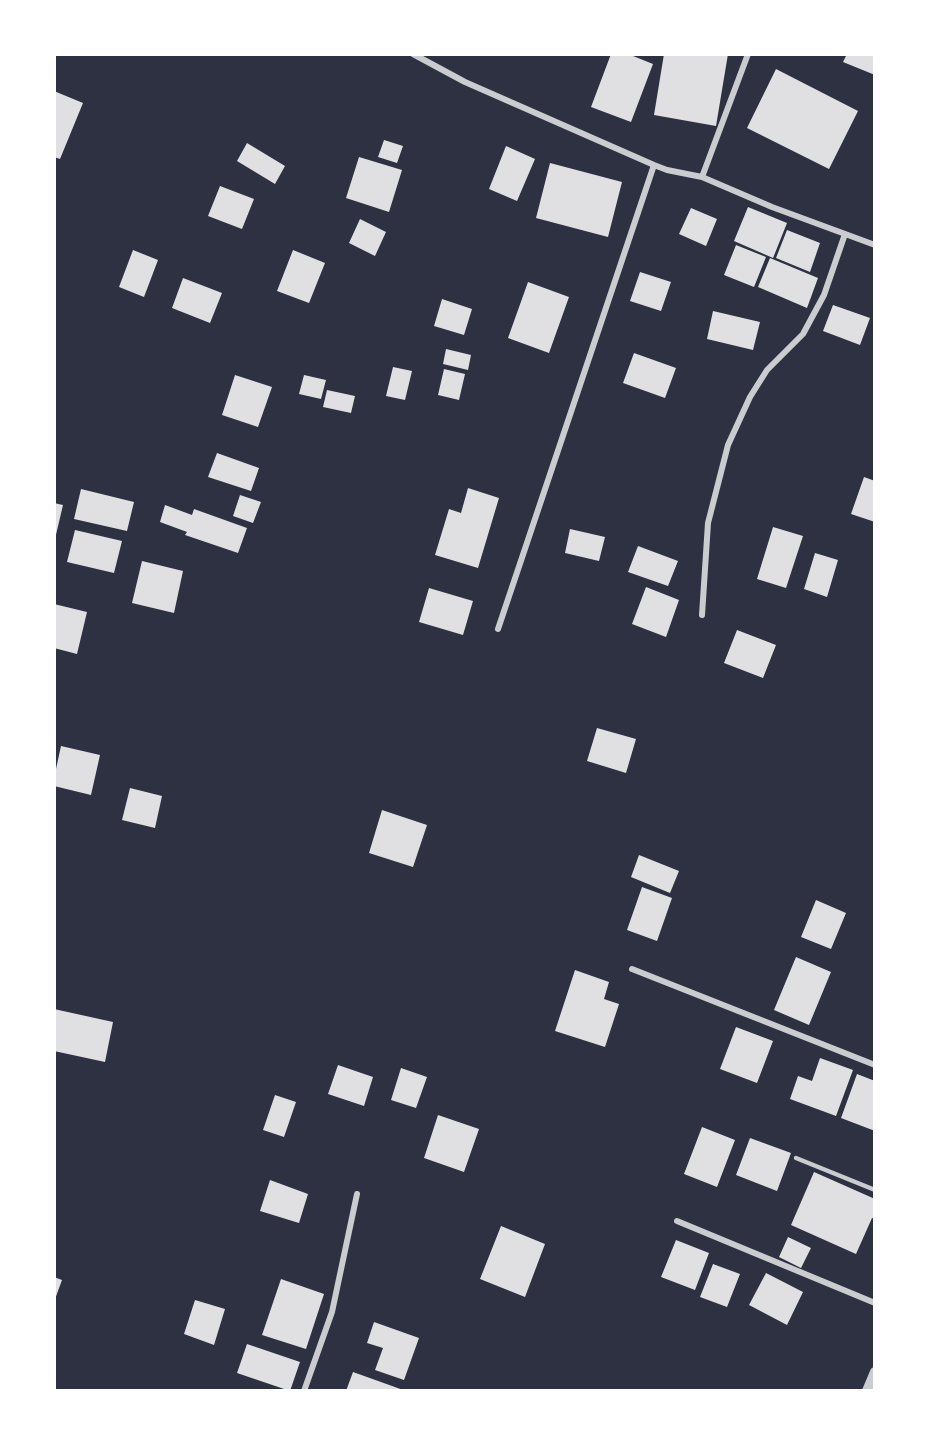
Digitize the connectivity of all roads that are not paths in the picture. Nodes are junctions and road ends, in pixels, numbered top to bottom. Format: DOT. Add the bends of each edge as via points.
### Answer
graph roads {
  1 [pos="414,54"];
  2 [pos="748,54"];
  3 [pos="654,165"];
  4 [pos="702,177"];
  5 [pos="845,234"];
  6 [pos="875,245"];
  7 [pos="702,615"];
  8 [pos="498,629"];
  9 [pos="632,969"];
  10 [pos="875,1065"];
  11 [pos="796,1158"];
  12 [pos="875,1190"];
  13 [pos="357,1194"];
  14 [pos="677,1221"];
  15 [pos="875,1303"];
  16 [pos="875,1372"];
  17 [pos="304,1391"];
  18 [pos="867,1391"];
  1 -- 3 [label="street" via="465,82"];
  2 -- 4 [label="street"];
  3 -- 4 [label="street"];
  3 -- 8 [label="street"];
  4 -- 5 [label="street"];
  5 -- 6 [label="street"];
  5 -- 7 [label="street" via="824,295 803,334 767,370 728,445 708,523"];
  9 -- 10 [label="street"];
  11 -- 12 [label="lane"];
  13 -- 17 [label="street" via="332,1312"];
  14 -- 15 [label="street"];
  16 -- 18 [label="street"];
}
